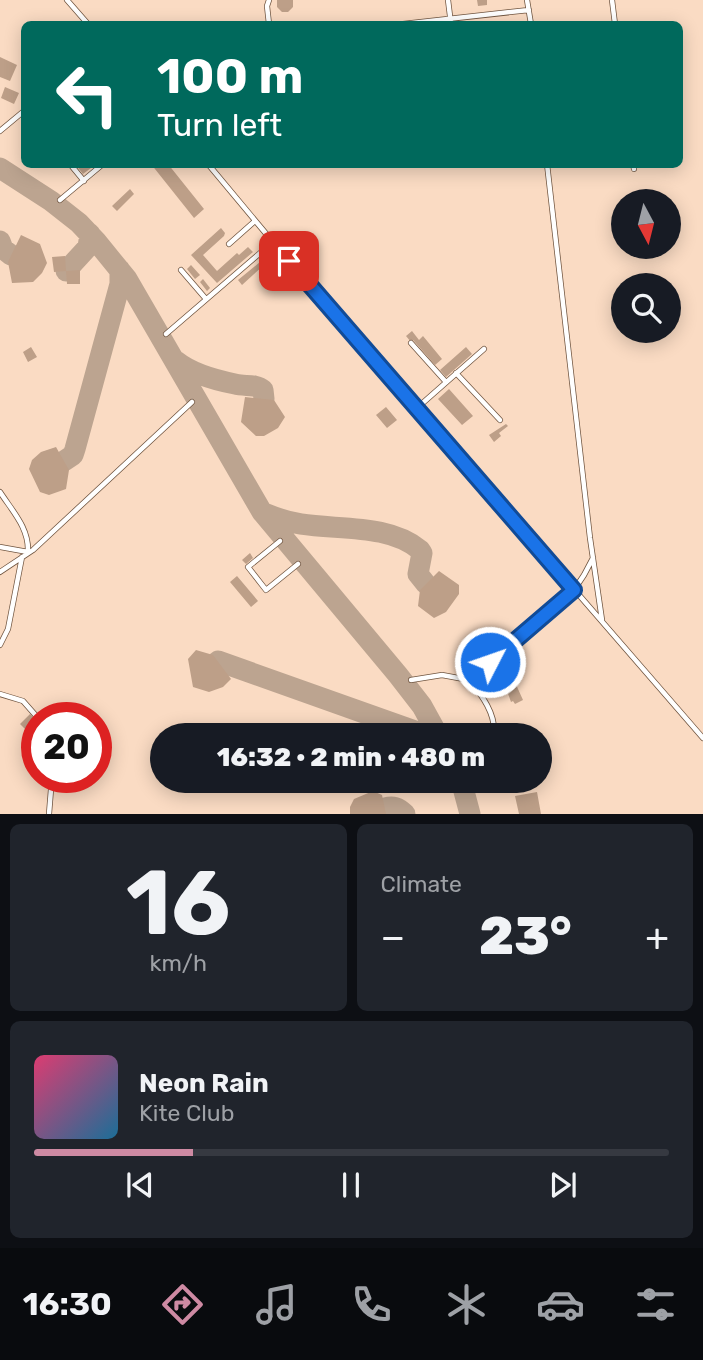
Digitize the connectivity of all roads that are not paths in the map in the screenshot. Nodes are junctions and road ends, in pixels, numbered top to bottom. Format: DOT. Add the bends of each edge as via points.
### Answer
graph roads {
  1 [pos="67,0"];
  2 [pos="268,0"];
  3 [pos="448,0"];
  4 [pos="527,0"];
  5 [pos="611,0"];
  6 [pos="529,10"];
  7 [pos="85,21"];
  8 [pos="269,21"];
  9 [pos="451,21"];
  10 [pos="458,21"];
  11 [pos="531,21"];
  12 [pos="614,21"];
  13 [pos="21,114"];
  14 [pos="0,131"];
  15 [pos="73,168"];
  16 [pos="99,168"];
  17 [pos="211,168"];
  18 [pos="547,168"];
  19 [pos="84,181"];
  20 [pos="60,200"];
  21 [pos="255,221"];
  22 [pos="273,242"];
  23 [pos="229,244"];
  24 [pos="181,270"];
  25 [pos="206,299"];
  26 [pos="166,334"];
  27 [pos="411,343"];
  28 [pos="484,349"];
  29 [pos="456,373"];
  30 [pos="446,382"];
  31 [pos="192,402"];
  32 [pos="417,408"];
  33 [pos="500,420"];
  34 [pos="0,492"];
  35 [pos="0,504"];
  36 [pos="9,506"];
  37 [pos="280,541"];
  38 [pos="0,547"];
  39 [pos="28,552"];
  40 [pos="22,556"];
  41 [pos="593,557"];
  42 [pos="298,564"];
  43 [pos="0,572"];
  44 [pos="574,590"];
  45 [pos="602,621"];
  46 [pos="0,645"];
  47 [pos="411,680"];
  48 [pos="468,680"];
  49 [pos="0,694"];
  50 [pos="24,702"];
  51 [pos="493,723"];
  52 [pos="703,738"];
  53 [pos="51,793"];
  54 [pos="50,814"];
  1 -- 7 [label="lane"];
  2 -- 8 [label="lane"];
  3 -- 9 [label="lane"];
  4 -- 6 [label="lane"];
  5 -- 12 [label="lane"];
  6 -- 10 [label="lane"];
  6 -- 11 [label="lane"];
  13 -- 14 [label="lane"];
  15 -- 19 [label="lane"];
  16 -- 19 [label="lane"];
  17 -- 21 [label="lane"];
  18 -- 41 [label="lane"];
  19 -- 20 [label="lane"];
  21 -- 22 [label="lane"];
  21 -- 23 [label="lane"];
  22 -- 25 [label="lane"];
  22 -- 32 [label="lane"];
  24 -- 25 [label="lane"];
  25 -- 26 [label="lane"];
  27 -- 30 [label="lane"];
  28 -- 29 [label="lane"];
  29 -- 30 [label="lane"];
  29 -- 33 [label="lane"];
  30 -- 32 [label="lane"];
  31 -- 39 [label="lane"];
  32 -- 44 [label="lane"];
  34 -- 36 [label="lane"];
  35 -- 36 [label="lane"];
  36 -- 39 [label="lane" via="27,532"];
  37 -- 42 [label="lane" via="248,568 267,590"];
  38 -- 39 [label="lane"];
  39 -- 40 [label="lane"];
  40 -- 43 [label="lane"];
  40 -- 46 [label="lane" via="8,629"];
  41 -- 44 [label="lane"];
  41 -- 45 [label="lane"];
  44 -- 45 [label="lane"];
  44 -- 48 [label="lane"];
  45 -- 52 [label="lane"];
  47 -- 48 [label="lane" via="442,675"];
  48 -- 51 [label="lane" via="486,703"];
  49 -- 50 [label="lane"];
  53 -- 54 [label="lane"];
}
